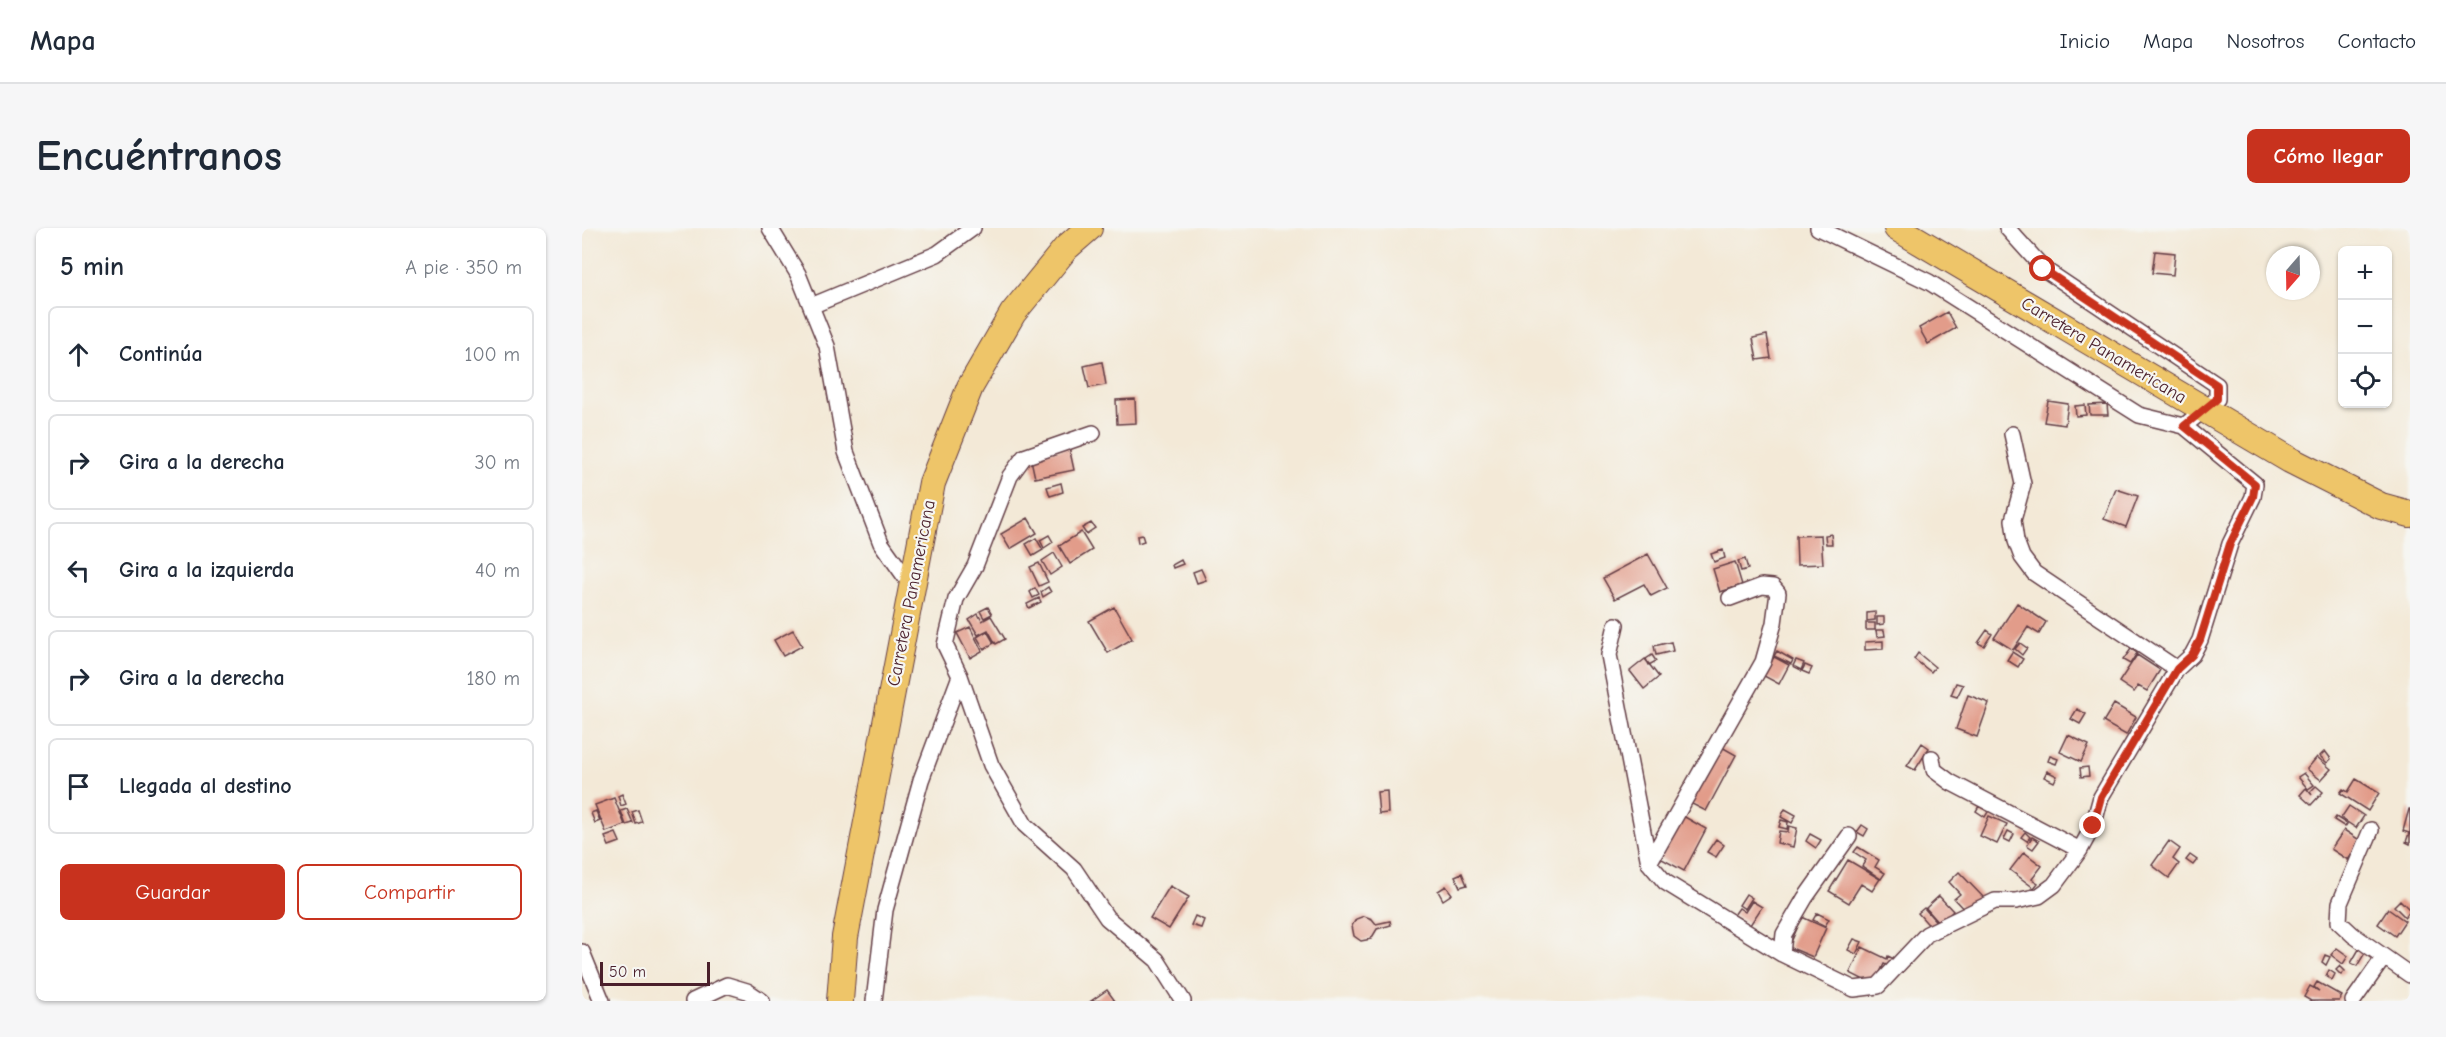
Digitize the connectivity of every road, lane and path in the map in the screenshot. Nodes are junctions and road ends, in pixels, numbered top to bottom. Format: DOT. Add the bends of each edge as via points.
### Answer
graph roads {
  1 [pos="770,228"];
  2 [pos="973,228"];
  3 [pos="1089,228"];
  4 [pos="1818,228"];
  5 [pos="1898,228"];
  6 [pos="2007,228"];
  7 [pos="811,306"];
  8 [pos="2205,410"];
  9 [pos="2184,426"];
  10 [pos="1093,433"];
  11 [pos="2012,434"];
  12 [pos="2410,514"];
  13 [pos="913,588"];
  14 [pos="1730,598"];
  15 [pos="1616,625"];
  16 [pos="2177,669"];
  17 [pos="960,676"];
  18 [pos="1932,758"];
  19 [pos="2371,830"];
  20 [pos="1849,836"];
  21 [pos="2080,850"];
  22 [pos="1649,863"];
  23 [pos="582,952"];
  24 [pos="1782,954"];
  25 [pos="2384,957"];
  26 [pos="2410,975"];
  27 [pos="1852,995"];
  28 [pos="602,1001"];
  29 [pos="693,1001"];
  30 [pos="762,1001"];
  31 [pos="840,1001"];
  32 [pos="874,1001"];
  33 [pos="1183,1001"];
  34 [pos="2353,1001"];
  1 -- 7 [label="street" via="798,274"];
  2 -- 7 [label="street" via="937,254"];
  3 -- 13 [label="highway, Carretera Panamericana" via="1066,248 1013,313 970,387 932,483"];
  4 -- 9 [label="street" via="1929,282 2139,415"];
  5 -- 8 [label="highway, Carretera Panamericana"];
  6 -- 8 [label="street" via="2043,269 2217,385 2217,399"];
  7 -- 13 [label="street" via="827,346 846,452 881,543"];
  8 -- 9 [label="street"];
  8 -- 12 [label="highway, Carretera Panamericana" via="2290,460 2381,506"];
  9 -- 16 [label="street" via="2255,484 2253,497 2230,544 2200,640 2192,655"];
  10 -- 17 [label="street" via="1024,457 1010,476 975,566 956,599 945,645"];
  11 -- 16 [label="street" via="2024,484 2013,520 2022,557 2034,573"];
  13 -- 31 [label="highway, Carretera Panamericana" via="845,937"];
  14 -- 22 [label="street" via="1762,586 1773,587 1778,593 1763,662"];
  15 -- 22 [label="street" via="1609,655"];
  16 -- 21 [label="street" via="2101,797 2093,826"];
  17 -- 32 [label="street" via="921,780 885,910"];
  17 -- 33 [label="street" via="991,765 1025,825 1074,868 1107,918 1157,960"];
  18 -- 21 [label="street" via="1935,770 1950,782"];
  19 -- 25 [label="street" via="2340,903 2339,922"];
  20 -- 24 [label="street" via="1784,934"];
  21 -- 27 [label="street" via="2054,885 2039,896 1995,901 1927,934 1878,986"];
  22 -- 24 [label="street" via="1665,882"];
  23 -- 28 [label="street"];
  24 -- 27 [label="street"];
  25 -- 26 [label="street"];
  25 -- 34 [label="street"];
  29 -- 30 [label="street" via="727,985"];
}
